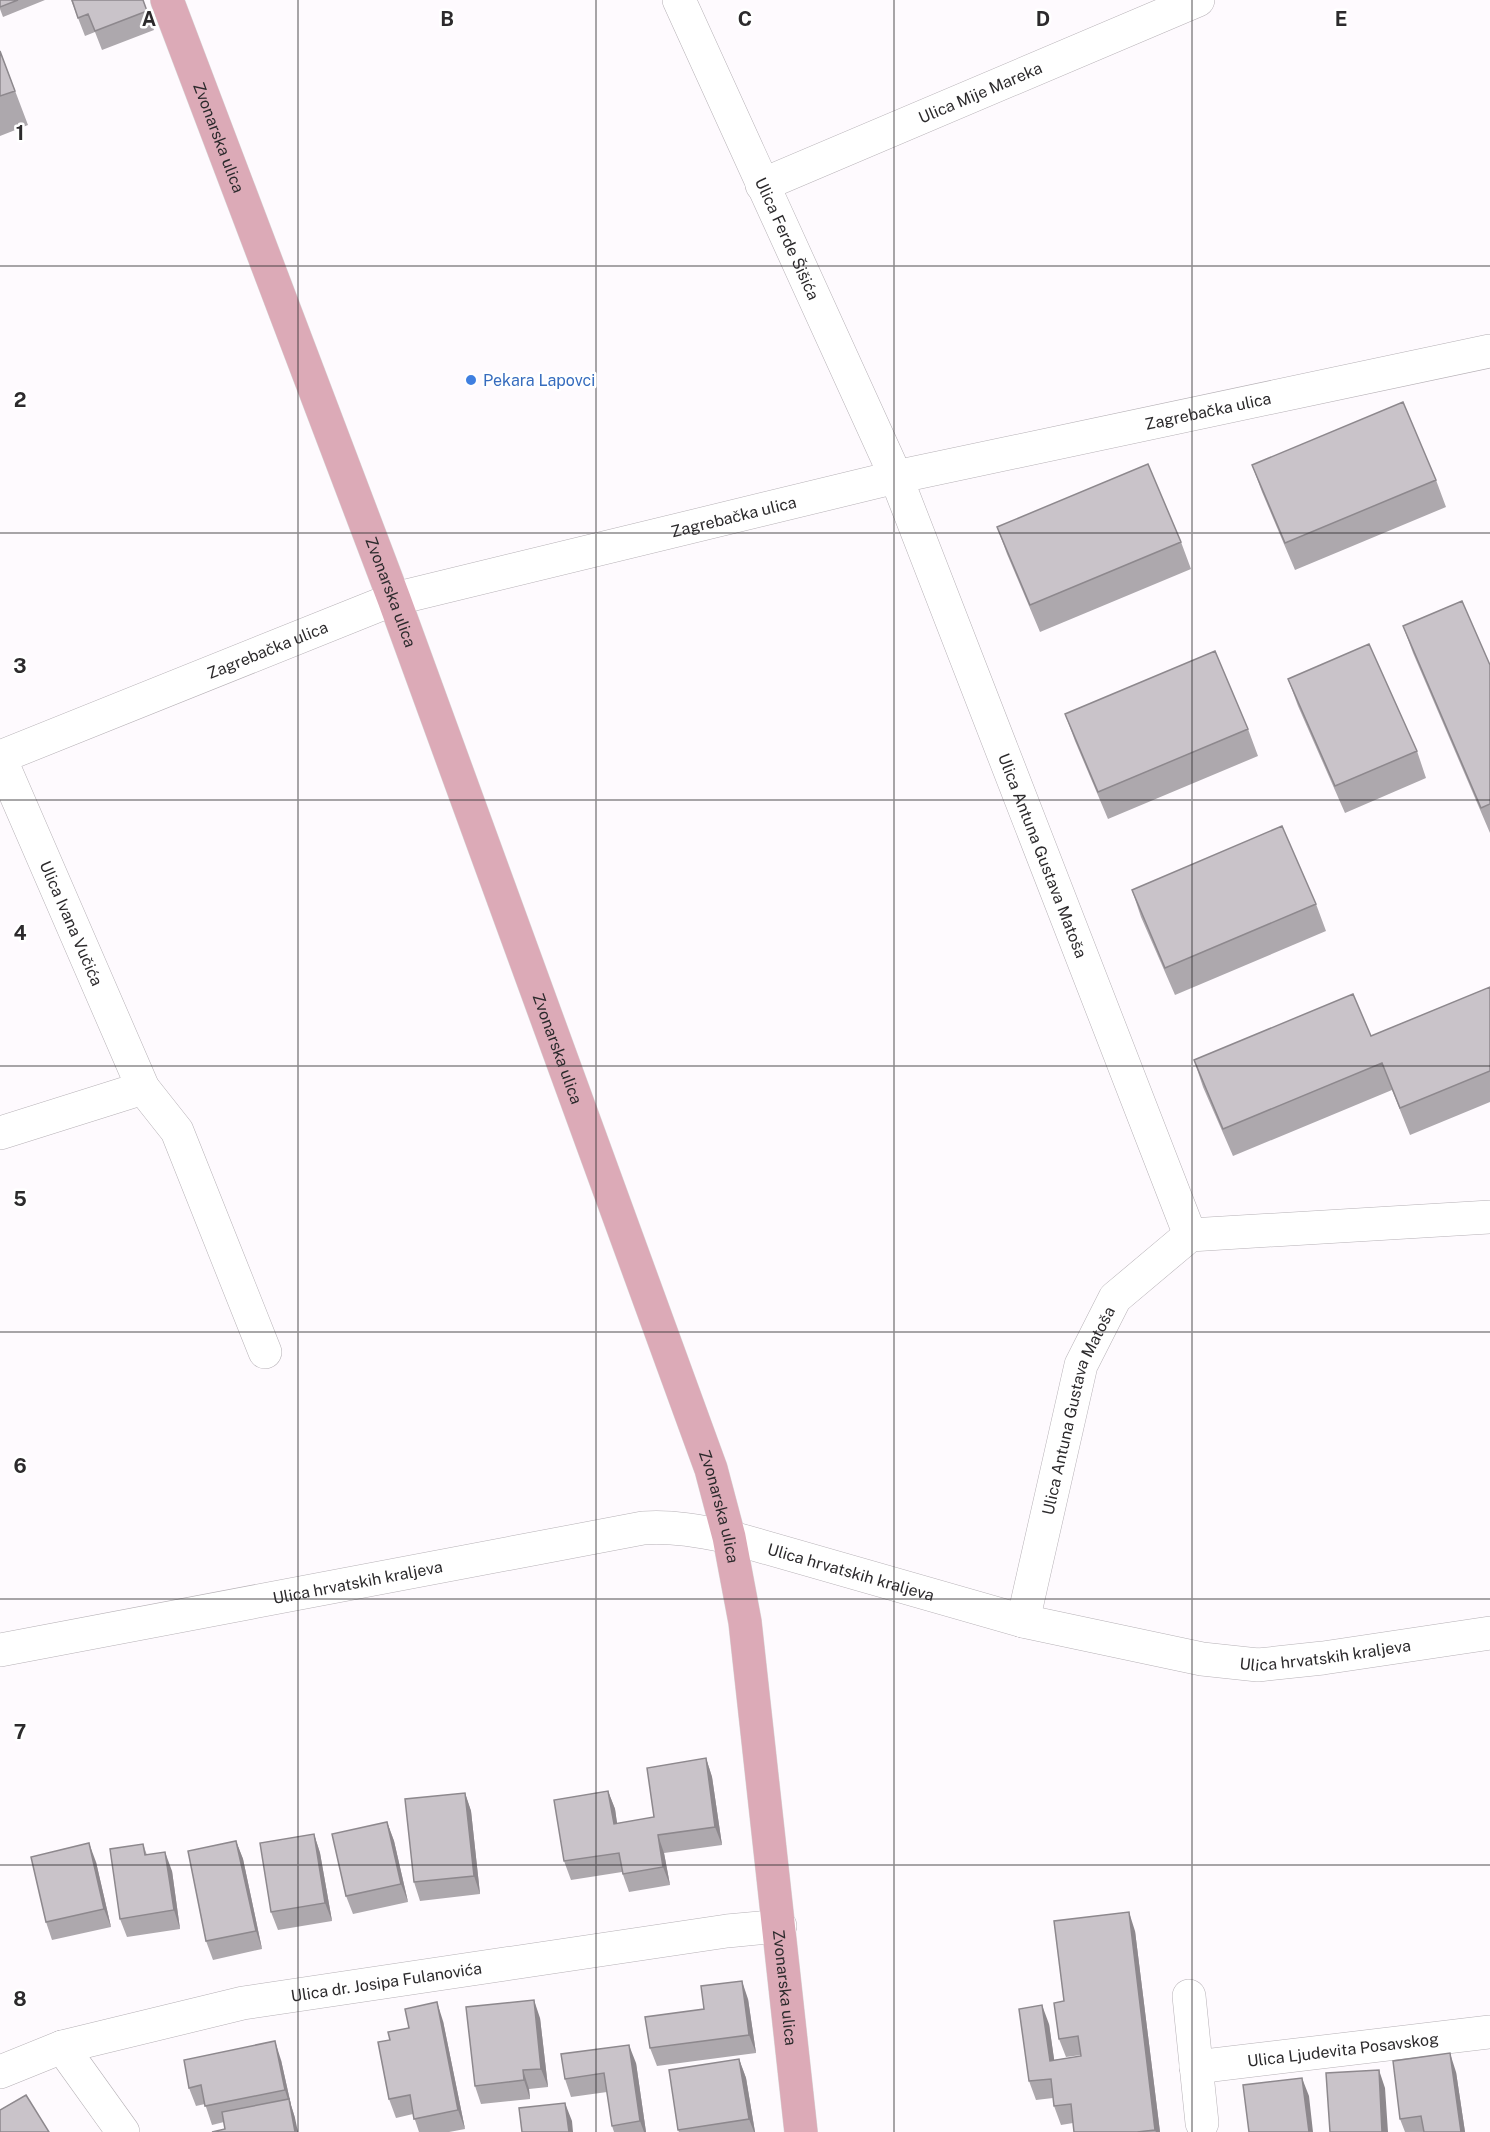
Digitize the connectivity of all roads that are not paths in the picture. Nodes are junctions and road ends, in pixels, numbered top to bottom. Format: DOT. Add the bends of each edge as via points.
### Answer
graph roads {
  1 [pos="167,0"];
  2 [pos="679,0"];
  3 [pos="1198,0"];
  4 [pos="762,185"];
  5 [pos="1490,351"];
  6 [pos="896,477"];
  7 [pos="394,600"];
  8 [pos="0,758"];
  9 [pos="143,1088"];
  10 [pos="0,1133"];
  11 [pos="1490,1217"];
  12 [pos="1190,1235"];
  13 [pos="265,1352"];
  14 [pos="729,1537"];
  15 [pos="1023,1621"];
  16 [pos="1490,1633"];
  17 [pos="0,1650"];
  18 [pos="780,1926"];
  19 [pos="1189,1996"];
  20 [pos="1490,2032"];
  21 [pos="62,2048"];
  22 [pos="1196,2067"];
  23 [pos="0,2072"];
  24 [pos="1202,2123"];
  25 [pos="123,2132"];
  26 [pos="801,2132"];
  1 -- 7 [label="main road, Zvonarska ulica"];
  2 -- 4 [label="street, Ulica Ferde Šišića"];
  3 -- 4 [label="street, Ulica Mije Mareka"];
  4 -- 6 [label="street, Ulica Ferde Šišića"];
  5 -- 6 [label="street, Zagrebačka ulica"];
  6 -- 7 [label="street, Zagrebačka ulica"];
  6 -- 12 [label="street, Ulica Antuna Gustava Matoša"];
  7 -- 8 [label="street, Zagrebačka ulica"];
  7 -- 14 [label="main road, Zvonarska ulica" via="711,1469"];
  8 -- 9 [label="street, Ulica Ivana Vučića"];
  9 -- 10 [label="street"];
  9 -- 13 [label="street, Ulica Ivana Vučića" via="177,1131"];
  11 -- 12 [label="street"];
  12 -- 15 [label="street, Ulica Antuna Gustava Matoša" via="1115,1298 1081,1365"];
  14 -- 15 [label="street, Ulica hrvatskih kraljeva"];
  14 -- 17 [label="street, Ulica hrvatskih kraljeva" via="698,1530 644,1528"];
  14 -- 18 [label="main road, Zvonarska ulica" via="745,1622"];
  15 -- 16 [label="street, Ulica hrvatskih kraljeva" via="1202,1659 1258,1665"];
  18 -- 21 [label="street, Ulica dr. Josipa Fulanovića" via="243,2003"];
  18 -- 26 [label="main road, Zvonarska ulica"];
  19 -- 22 [label="street"];
  20 -- 22 [label="street, Ulica Ljudevita Posavskog"];
  21 -- 23 [label="street, Ulica dr. Josipa Fulanovića"];
  21 -- 25 [label="street"];
  22 -- 24 [label="street"];
}
